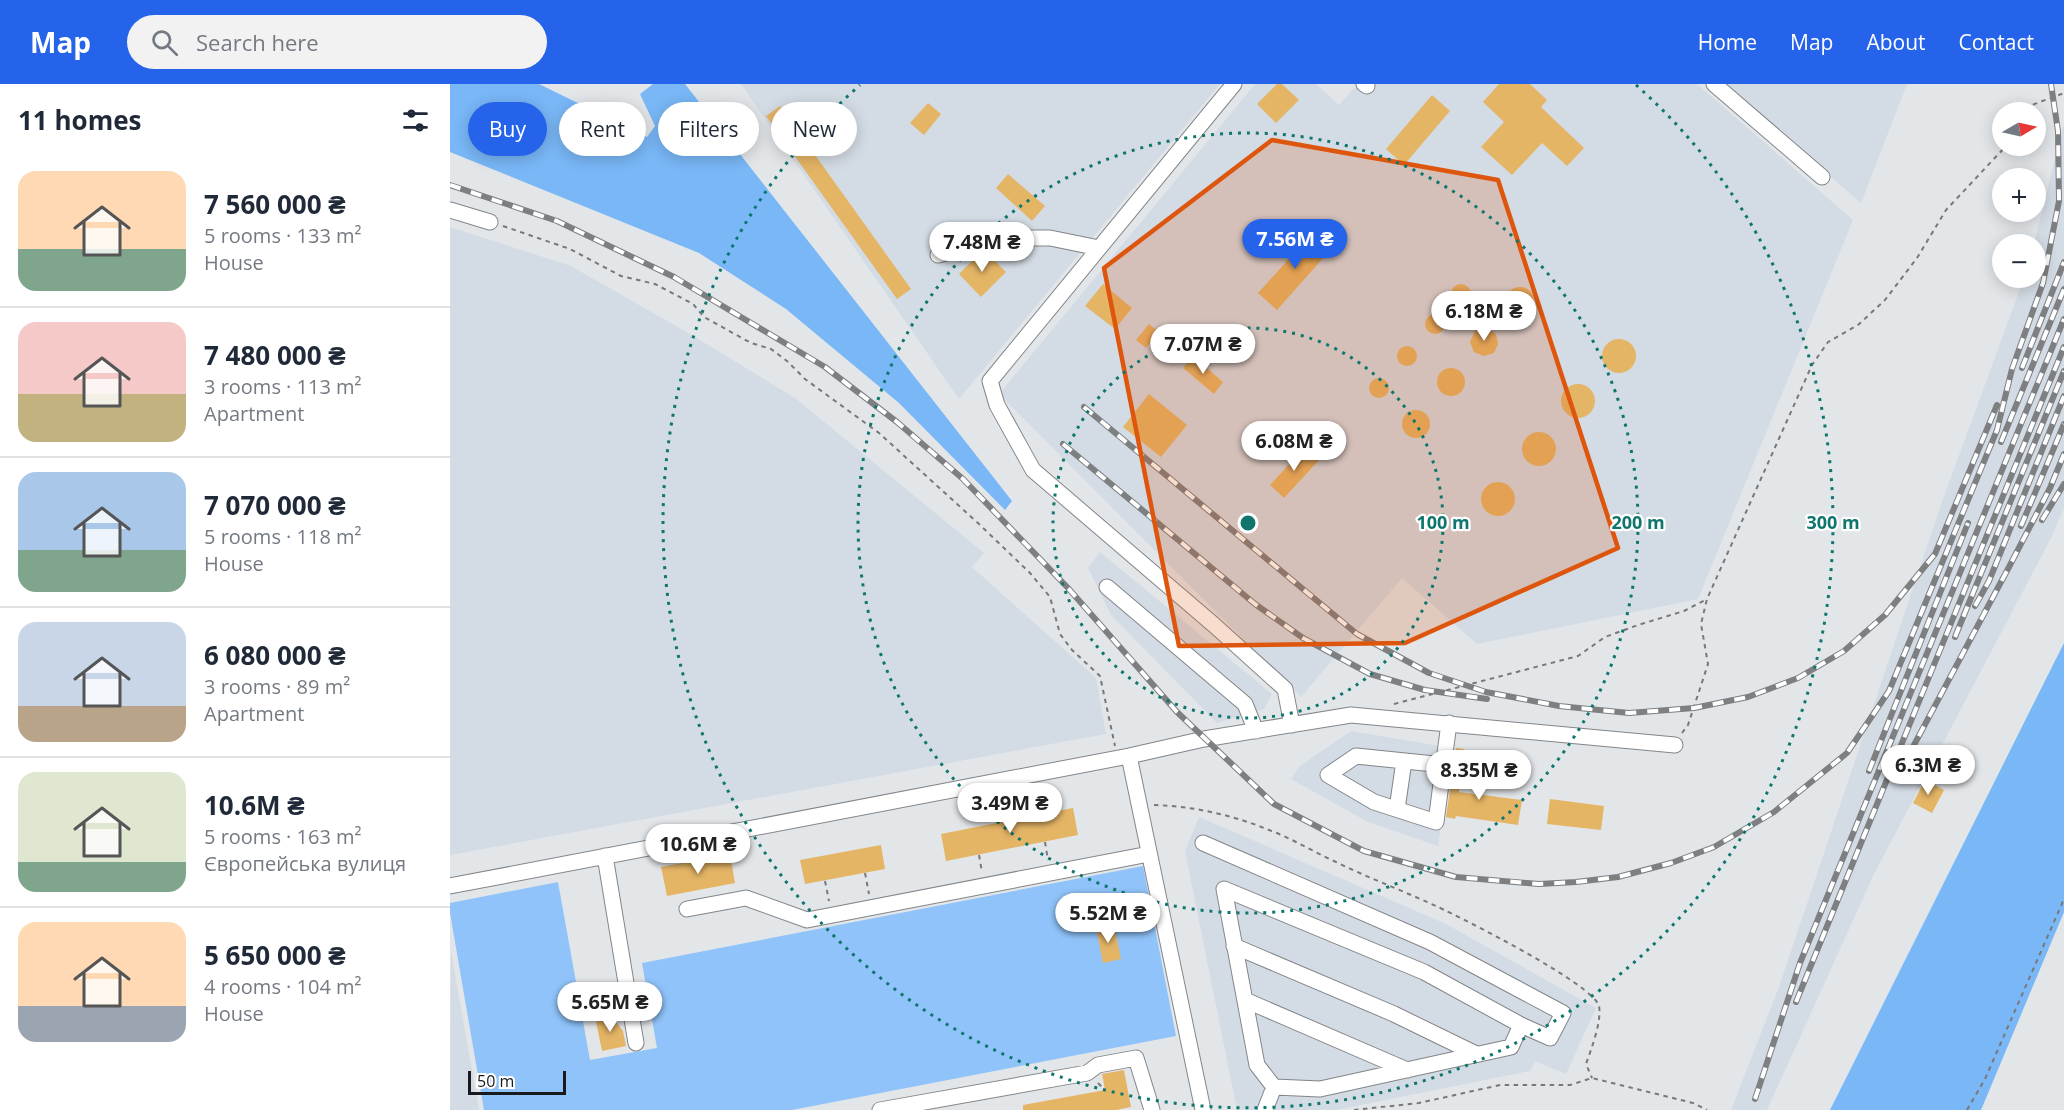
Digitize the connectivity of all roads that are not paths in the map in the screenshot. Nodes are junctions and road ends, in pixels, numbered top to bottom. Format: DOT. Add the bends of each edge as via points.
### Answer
graph roads {
  1 [pos="1234,84"];
  2 [pos="1714,84"];
  3 [pos="1822,177"];
  4 [pos="450,210"];
  5 [pos="490,222"];
  6 [pos="1099,248"];
  7 [pos="938,255"];
  8 [pos="1107,587"];
  9 [pos="1449,723"];
  10 [pos="1292,725"];
  11 [pos="1256,731"];
  12 [pos="1675,745"];
  13 [pos="1123,757"];
  14 [pos="1404,761"];
  15 [pos="1444,765"];
  16 [pos="1397,809"];
  17 [pos="1203,843"];
  18 [pos="1149,854"];
  19 [pos="605,856"];
  20 [pos="450,885"];
  21 [pos="687,909"];
  22 [pos="1234,946"];
  23 [pos="1245,1000"];
  24 [pos="1521,1025"];
  25 [pos="636,1043"];
  26 [pos="1476,1054"];
  27 [pos="1407,1070"];
  28 [pos="1274,1087"];
  29 [pos="944,1104"];
  30 [pos="880,1110"];
  31 [pos="1152,1110"];
  32 [pos="1203,1110"];
  33 [pos="1265,1110"];
  1 -- 6 [label="street"];
  2 -- 3 [label="street"];
  4 -- 5 [label="street"];
  6 -- 7 [label="street" via="1050,238 1003,238"];
  6 -- 10 [label="street" via="990,381 998,405 1033,470 1286,689"];
  8 -- 11 [label="street" via="1245,704"];
  9 -- 10 [label="street" via="1351,715"];
  9 -- 12 [label="street"];
  9 -- 15 [label="street"];
  10 -- 11 [label="street"];
  11 -- 13 [label="street"];
  13 -- 18 [label="street" via="1139,804"];
  13 -- 19 [label="street"];
  14 -- 15 [label="street"];
  14 -- 16 [label="street"];
  14 -- 16 [label="street" via="1356,756 1328,775 1374,802"];
  15 -- 16 [label="street" via="1436,822"];
  17 -- 24 [label="street" via="1430,942 1563,1013 1550,1038"];
  18 -- 21 [label="street" via="807,920 746,898"];
  18 -- 32 [label="street"];
  19 -- 20 [label="street"];
  19 -- 25 [label="street"];
  22 -- 23 [label="street"];
  22 -- 24 [label="street" via="1224,889 1424,972"];
  22 -- 26 [label="street" via="1394,1014"];
  23 -- 27 [label="street"];
  23 -- 28 [label="street" via="1257,1065"];
  24 -- 26 [label="street" via="1511,1047"];
  26 -- 27 [label="street"];
  27 -- 28 [label="street" via="1320,1089"];
  28 -- 33 [label="street"];
  29 -- 30 [label="street"];
  29 -- 31 [label="street" via="1136,1058"];
}
